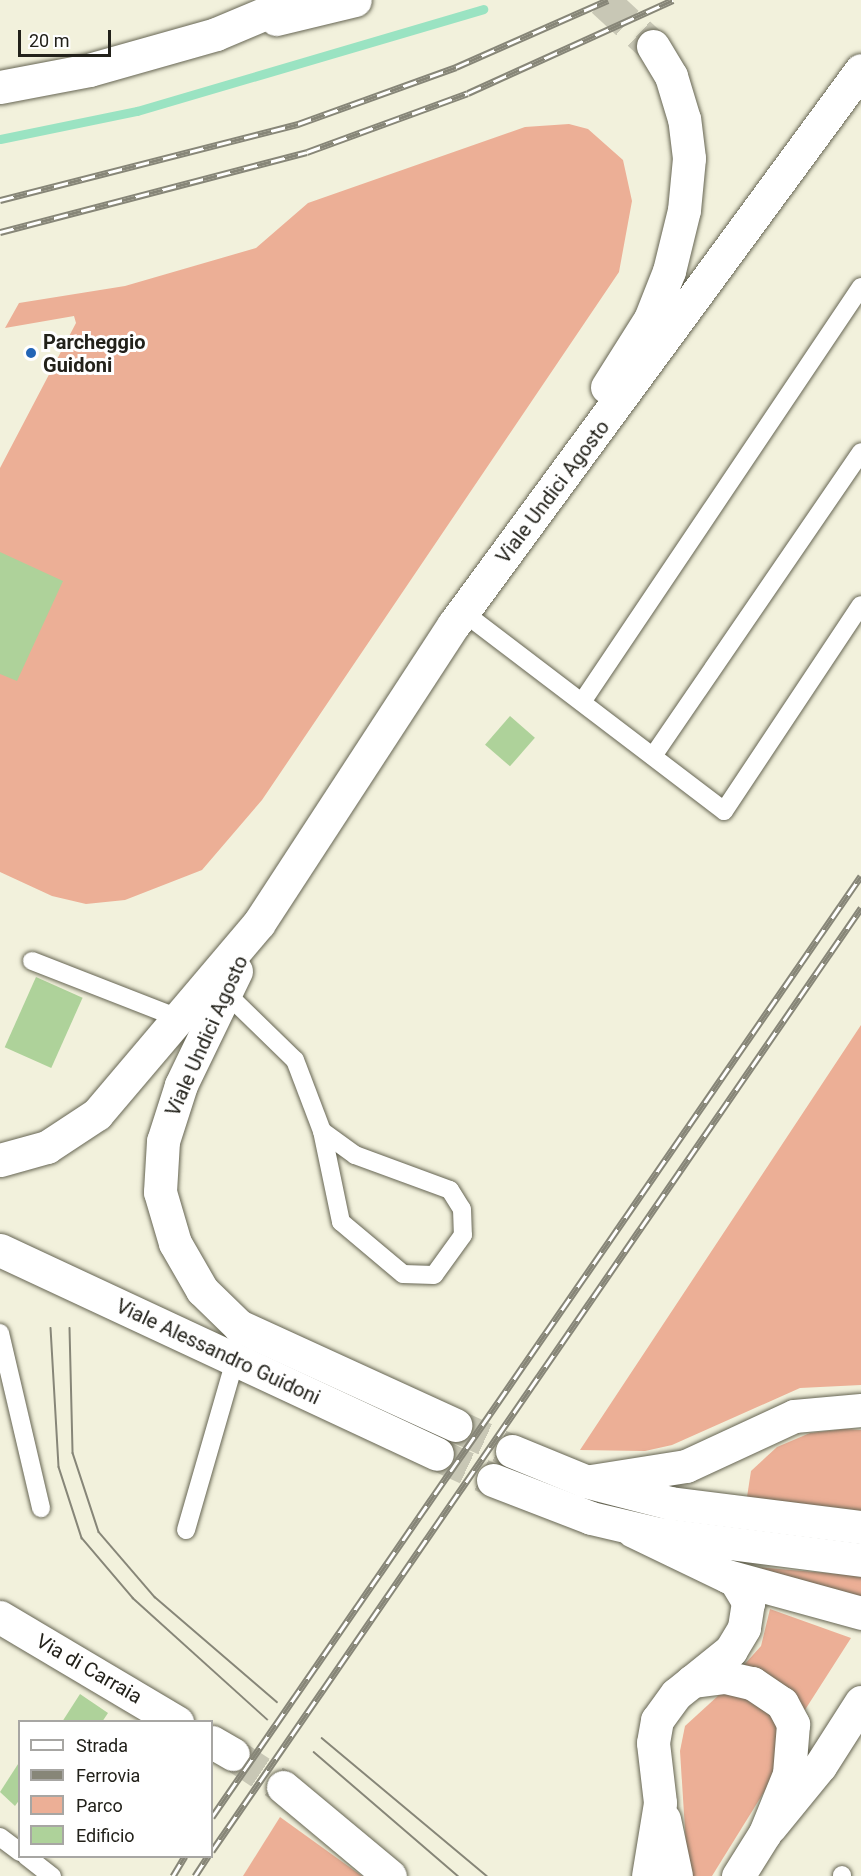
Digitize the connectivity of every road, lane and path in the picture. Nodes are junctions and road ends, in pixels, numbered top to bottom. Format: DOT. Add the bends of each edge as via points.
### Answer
graph roads {
  1 [pos="297,0"];
  2 [pos="355,0"];
  3 [pos="216,33"];
  4 [pos="653,46"];
  5 [pos="861,70"];
  6 [pos="0,87"];
  7 [pos="861,287"];
  8 [pos="861,452"];
  9 [pos="469,603"];
  10 [pos="861,605"];
  11 [pos="582,702"];
  12 [pos="653,756"];
  13 [pos="259,923"];
  14 [pos="32,961"];
  15 [pos="226,993"];
  16 [pos="181,1019"];
  17 [pos="322,1131"];
  18 [pos="0,1160"];
  19 [pos="0,1250"];
  20 [pos="0,1333"];
  21 [pos="253,1333"];
  22 [pos="235,1360"];
  23 [pos="861,1410"];
  24 [pos="820,1411"];
  25 [pos="861,1418"];
  26 [pos="455,1425"];
  27 [pos="512,1451"];
  28 [pos="437,1454"];
  29 [pos="493,1480"];
  30 [pos="585,1481"];
  31 [pos="41,1508"];
  32 [pos="623,1526"];
  33 [pos="861,1527"];
  34 [pos="186,1530"];
  35 [pos="861,1560"];
  36 [pos="727,1576"];
  37 [pos="861,1613"];
  38 [pos="2,1622"];
  39 [pos="692,1681"];
  40 [pos="861,1702"];
  41 [pos="174,1720"];
  42 [pos="283,1787"];
  43 [pos="660,1803"];
  44 [pos="765,1833"];
  45 [pos="0,1837"];
  46 [pos="18,1850"];
  47 [pos="27,1858"];
  48 [pos="52,1876"];
  49 [pos="390,1876"];
  50 [pos="648,1876"];
  51 [pos="676,1876"];
  52 [pos="738,1876"];
  1 -- 3 [label="main road"];
  2 -- 3 [label="main road"];
  3 -- 6 [label="main road" via="89,70"];
  4 -- 9 [label="main road" via="675,86 689,158 669,271 650,319"];
  5 -- 9 [label="main road, Viale Undici Agosto"];
  7 -- 11 [label="lane"];
  8 -- 12 [label="lane"];
  9 -- 11 [label="lane"];
  9 -- 13 [label="main road, Viale Undici Agosto"];
  10 -- 12 [label="lane" via="724,811"];
  11 -- 12 [label="lane"];
  13 -- 15 [label="main road, Viale Undici Agosto"];
  13 -- 16 [label="main road, Viale Undici Agosto"];
  14 -- 16 [label="lane"];
  15 -- 17 [label="lane" via="295,1060"];
  15 -- 21 [label="main road, Viale Undici Agosto" via="171,1111 160,1192 175,1243 202,1290"];
  16 -- 18 [label="main road, Viale Undici Agosto" via="97,1114 47,1146"];
  17 -- 17 [label="lane" via="355,1155 450,1190 462,1209 463,1235 434,1275 402,1274 341,1222"];
  19 -- 22 [label="main road, Viale Alessandro Guidoni"];
  20 -- 31 [label="lane"];
  21 -- 26 [label="main road, Viale Alessandro Guidoni"];
  22 -- 28 [label="main road, Viale Alessandro Guidoni"];
  22 -- 34 [label="lane"];
  23 -- 24 [label="main road"];
  24 -- 25 [label="main road"];
  24 -- 30 [label="main road" via="686,1466"];
  27 -- 30 [label="main road"];
  29 -- 32 [label="main road"];
  30 -- 33 [label="main road" via="728,1513"];
  32 -- 35 [label="main road" via="743,1548"];
  32 -- 36 [label="main road"];
  36 -- 37 [label="main road"];
  36 -- 39 [label="main road" via="746,1593 744,1628 731,1650"];
  38 -- 41 [label="main road, Via di Carraia"];
  39 -- 43 [label="main road" via="666,1706 654,1730"];
  39 -- 44 [label="main road" via="745,1680 786,1709 795,1747"];
  40 -- 44 [label="main road" via="820,1766"];
  42 -- 49 [label="main road"];
  43 -- 50 [label="main road"];
  43 -- 51 [label="main road"];
  44 -- 52 [label="main road"];
  45 -- 46 [label="lane"];
  47 -- 48 [label="lane"];
}
